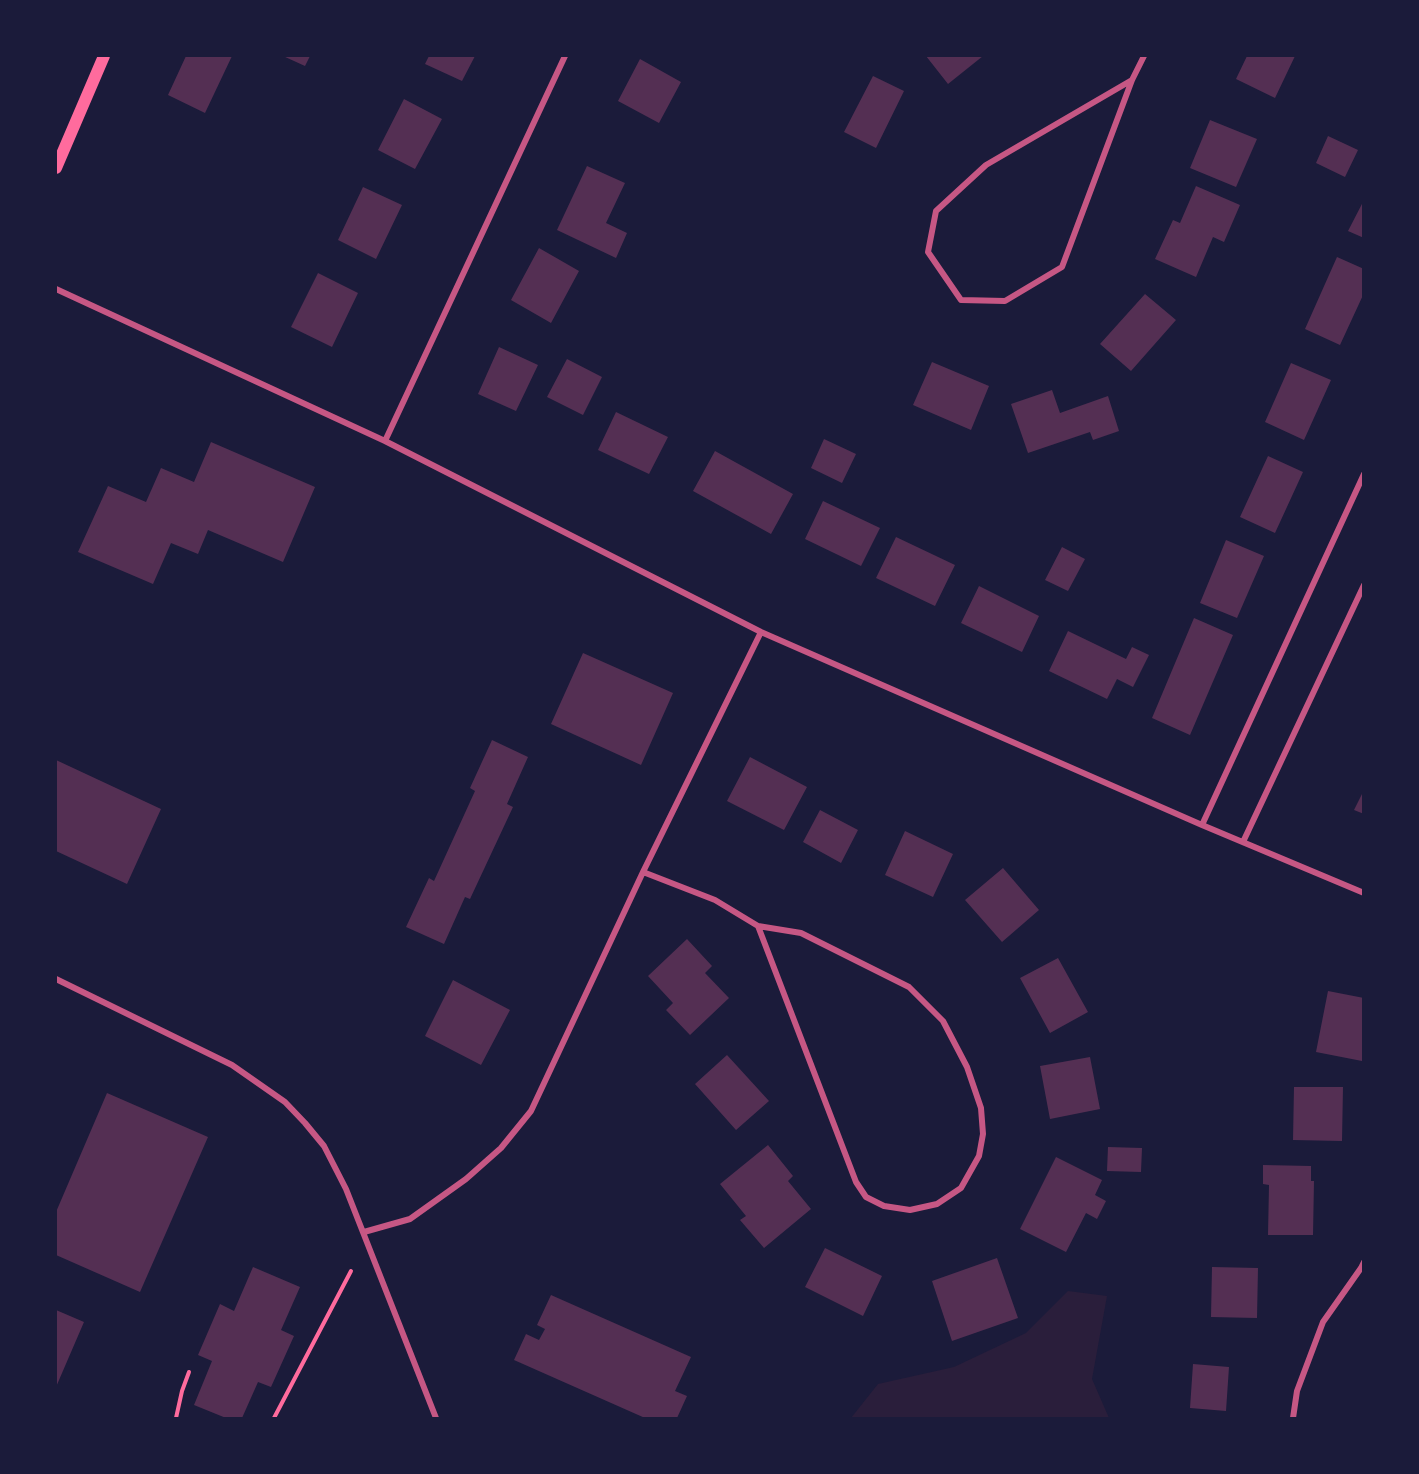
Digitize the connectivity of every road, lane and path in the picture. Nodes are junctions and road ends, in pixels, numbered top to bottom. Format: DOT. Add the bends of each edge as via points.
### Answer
graph roads {
  1 [pos="104,56"];
  2 [pos="565,56"];
  3 [pos="1144,56"];
  4 [pos="1132,80"];
  5 [pos="56,168"];
  6 [pos="56,289"];
  7 [pos="385,441"];
  8 [pos="1364,474"];
  9 [pos="1364,585"];
  10 [pos="761,632"];
  11 [pos="1202,825"];
  12 [pos="1243,842"];
  13 [pos="643,872"];
  14 [pos="1364,893"];
  15 [pos="758,926"];
  16 [pos="56,980"];
  17 [pos="364,1232"];
  18 [pos="1363,1268"];
  19 [pos="351,1271"];
  20 [pos="189,1372"];
  21 [pos="176,1419"];
  22 [pos="274,1419"];
  23 [pos="436,1419"];
  24 [pos="1293,1419"];
  1 -- 5 [label="main road"];
  2 -- 7 [label="street"];
  3 -- 4 [label="street"];
  4 -- 4 [label="street" via="986,165 936,211 928,252 962,300 1005,301 1062,267"];
  6 -- 7 [label="street"];
  7 -- 10 [label="street"];
  8 -- 11 [label="street"];
  9 -- 12 [label="street"];
  10 -- 11 [label="street"];
  10 -- 13 [label="street"];
  11 -- 12 [label="street"];
  12 -- 14 [label="street"];
  13 -- 15 [label="street" via="715,900"];
  13 -- 17 [label="street" via="531,1111 501,1148 457,1186 410,1219"];
  15 -- 15 [label="street" via="856,1182 866,1197 884,1206 910,1210 937,1204 961,1188 979,1156 981,1108 967,1067 943,1021 909,987 801,933"];
  16 -- 17 [label="street" via="232,1065 285,1102 324,1146"];
  17 -- 23 [label="street"];
  18 -- 24 [label="street" via="1323,1322 1297,1391"];
  19 -- 22 [label="path"];
  20 -- 21 [label="path"];
}
